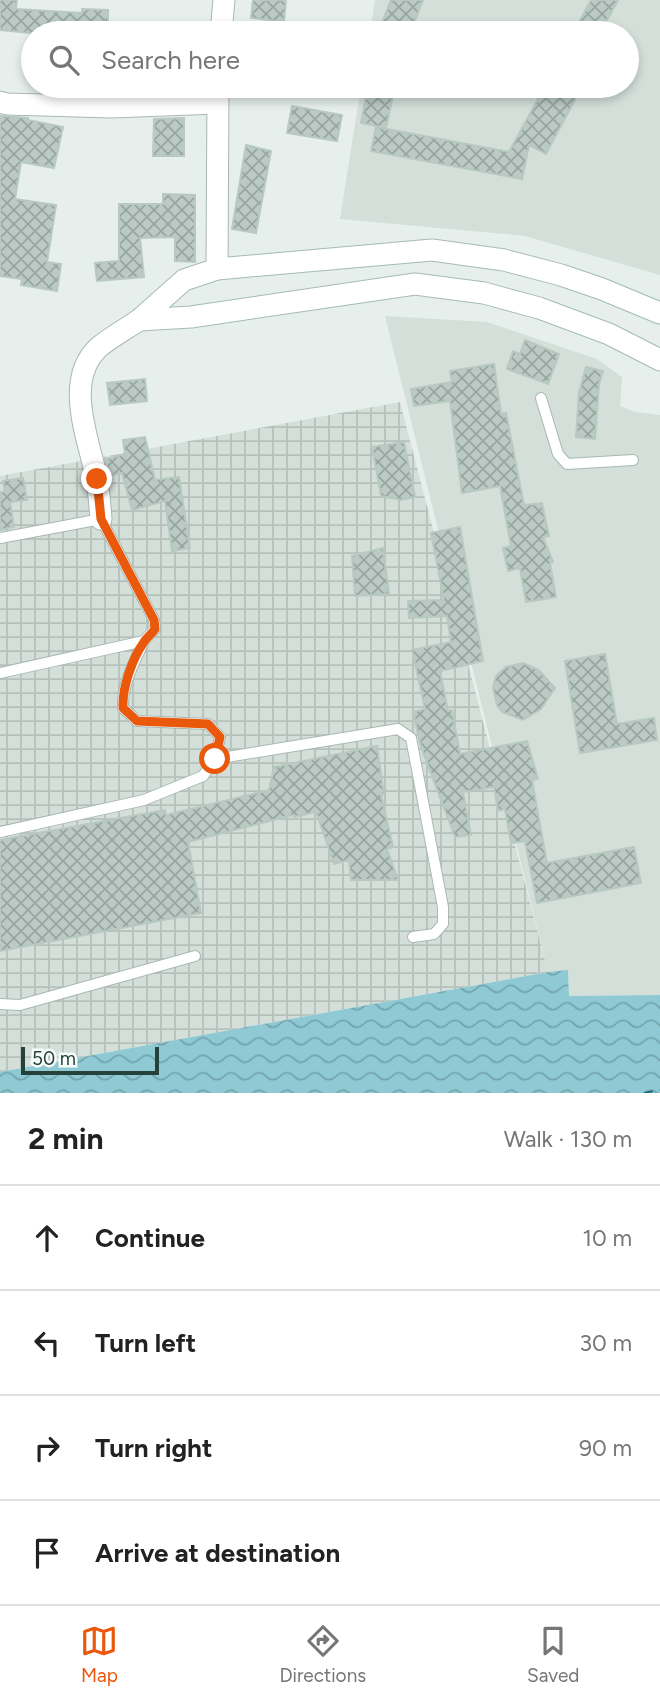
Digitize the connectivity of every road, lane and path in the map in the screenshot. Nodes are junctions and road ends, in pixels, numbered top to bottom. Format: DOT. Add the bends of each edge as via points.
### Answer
graph roads {
  1 [pos="223,0"];
  2 [pos="222,21"];
  3 [pos="185,98"];
  4 [pos="218,98"];
  5 [pos="0,102"];
  6 [pos="217,269"];
  7 [pos="660,313"];
  8 [pos="139,320"];
  9 [pos="660,360"];
  10 [pos="541,398"];
  11 [pos="633,460"];
  12 [pos="101,519"];
  13 [pos="0,538"];
  14 [pos="144,641"];
  15 [pos="0,673"];
  16 [pos="215,759"];
  17 [pos="0,832"];
  18 [pos="413,937"];
  19 [pos="195,956"];
  20 [pos="0,1004"];
  1 -- 2 [label="main road"];
  3 -- 5 [label="main road" via="112,107"];
  4 -- 6 [label="main road"];
  6 -- 7 [label="main road" via="432,250 504,260 561,275"];
  6 -- 8 [label="main road" via="184,280"];
  8 -- 9 [label="main road" via="191,317 415,284 484,293 539,308 609,334"];
  8 -- 12 [label="main road" via="97,348 80,387"];
  10 -- 11 [label="lane" via="558,454 567,464"];
  12 -- 13 [label="lane"];
  12 -- 14 [label="lane" via="154,620 155,629"];
  14 -- 15 [label="lane"];
  14 -- 16 [label="lane" via="126,680 123,708 137,721 208,724 220,737"];
  16 -- 17 [label="lane" via="203,776 144,800"];
  16 -- 18 [label="lane" via="398,729 411,737 443,907 443,924 434,934"];
  19 -- 20 [label="lane" via="20,1005"];
}
